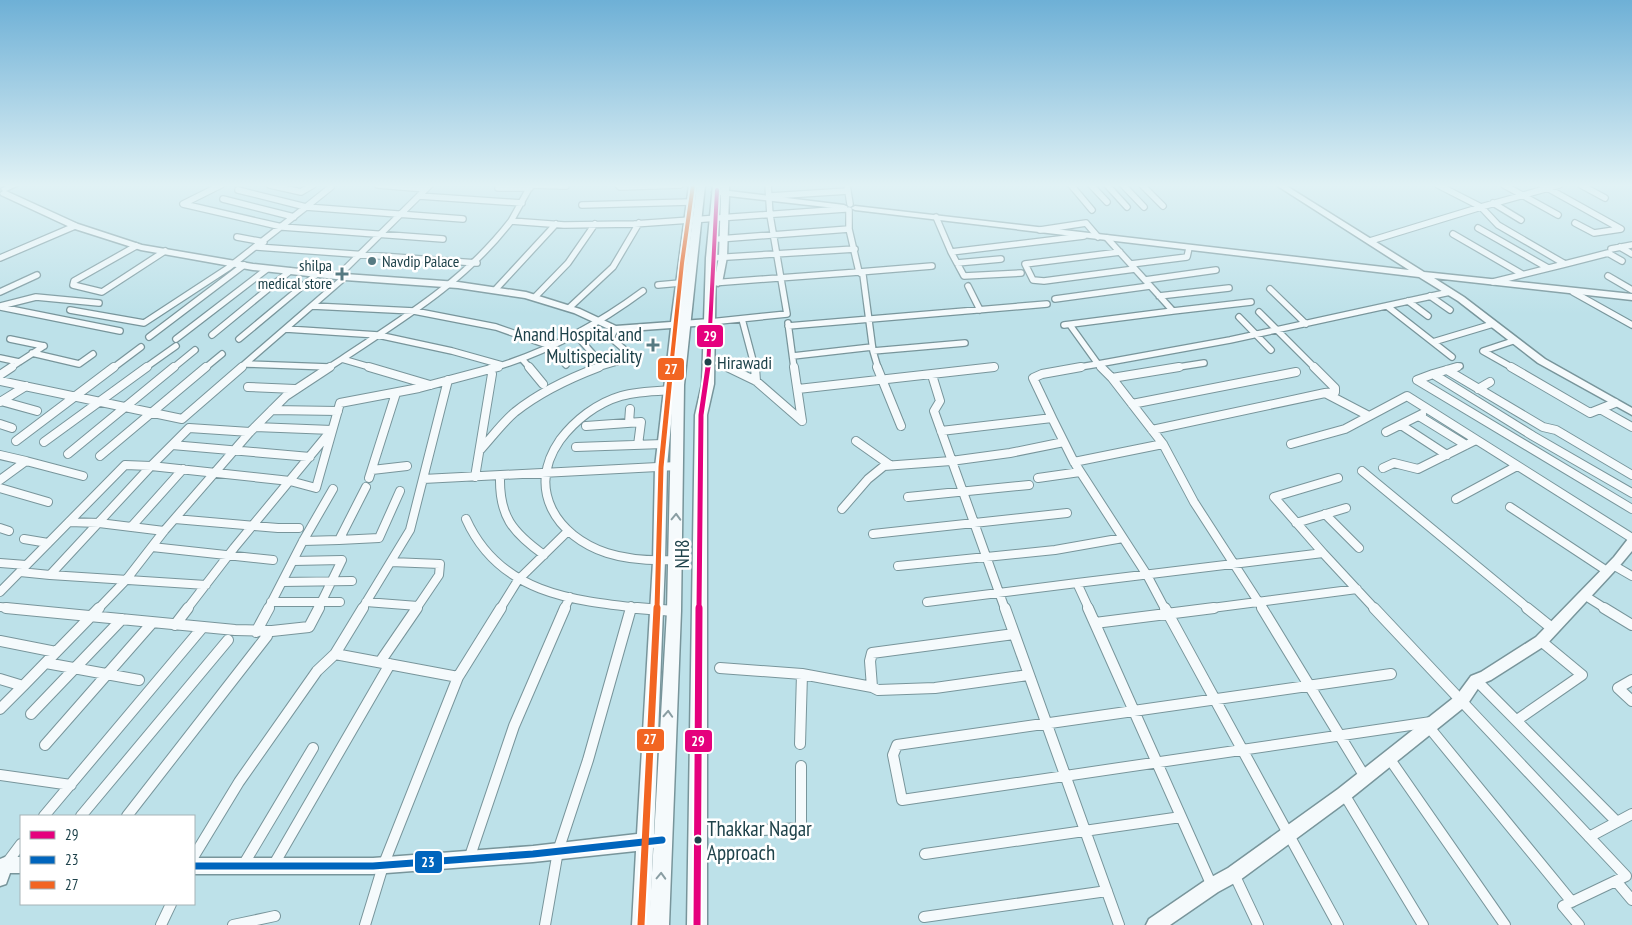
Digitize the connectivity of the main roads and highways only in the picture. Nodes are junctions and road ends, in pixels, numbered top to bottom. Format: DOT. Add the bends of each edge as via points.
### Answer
graph roads {
  1 [pos="691,228"];
  2 [pos="718,228"];
  3 [pos="659,925"];
  4 [pos="698,925"];
  3 -- 1 [label="main road, NH8, one-way" via="674,610 677,466 673,390"];
  2 -- 4 [label="main road, NH8" via="708,384 701,415"];
}
